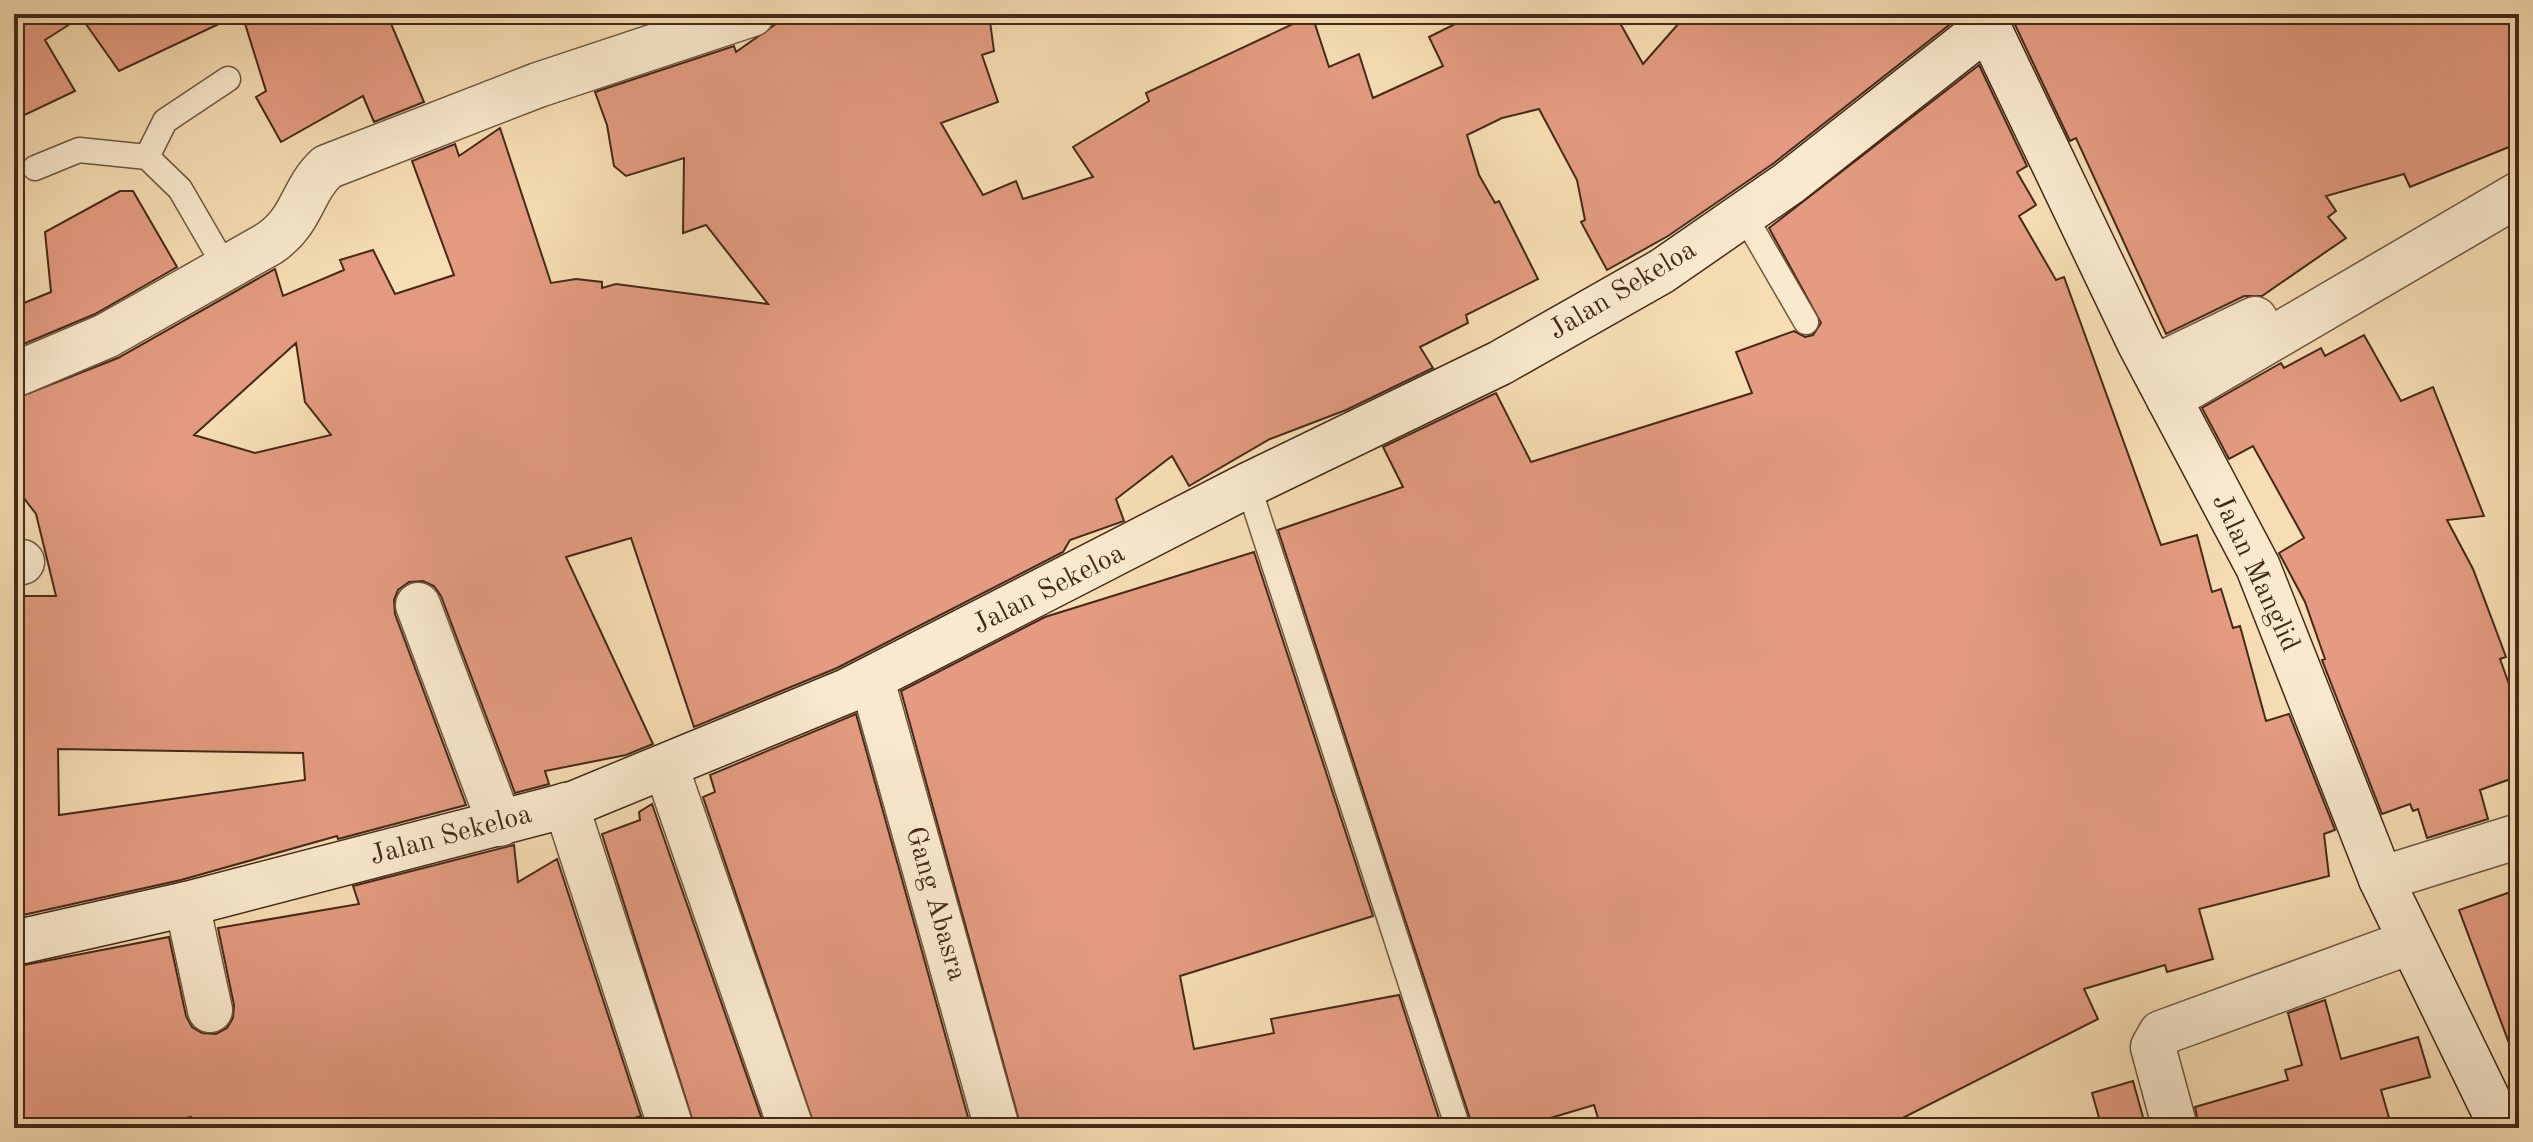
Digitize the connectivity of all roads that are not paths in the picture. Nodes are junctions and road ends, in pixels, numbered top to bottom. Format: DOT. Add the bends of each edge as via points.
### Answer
graph roads {
  1 [pos="752,14"];
  2 [pos="1985,21"];
  3 [pos="228,79"];
  4 [pos="147,157"];
  5 [pos="35,168"];
  6 [pos="2519,194"];
  7 [pos="1744,215"];
  8 [pos="227,270"];
  9 [pos="2344,276"];
  10 [pos="1806,322"];
  11 [pos="14,375"];
  12 [pos="2161,384"];
  13 [pos="1248,485"];
  14 [pos="418,605"];
  15 [pos="872,680"];
  16 [pos="666,767"];
  17 [pos="566,805"];
  18 [pos="500,824"];
  19 [pos="2519,836"];
  20 [pos="2381,879"];
  21 [pos="187,904"];
  22 [pos="2410,942"];
  23 [pos="14,943"];
  24 [pos="210,1010"];
  25 [pos="2505,1113"];
  26 [pos="671,1128"];
  27 [pos="791,1128"];
  28 [pos="997,1128"];
  29 [pos="1458,1128"];
  30 [pos="2175,1128"];
  1 -- 8 [label="street" via="538,85 327,167 286,232"];
  2 -- 7 [label="street, Jalan Sekeloa"];
  2 -- 12 [label="street, Jalan Manglid"];
  3 -- 4 [label="lane" via="165,121"];
  4 -- 5 [label="lane" via="79,150"];
  4 -- 8 [label="lane" via="180,189"];
  6 -- 12 [label="street"];
  7 -- 10 [label="lane"];
  7 -- 13 [label="street, Jalan Sekeloa" via="1662,271 1512,356"];
  8 -- 11 [label="street" via="106,336"];
  9 -- 12 [label="street"];
  12 -- 20 [label="street, Jalan Manglid" via="2258,567"];
  13 -- 15 [label="street, Jalan Sekeloa"];
  13 -- 29 [label="lane"];
  14 -- 18 [label="street"];
  15 -- 16 [label="street, Jalan Sekeloa"];
  15 -- 28 [label="street, Gang Abasra"];
  16 -- 17 [label="street, Jalan Sekeloa"];
  16 -- 27 [label="street"];
  17 -- 18 [label="street, Jalan Sekeloa"];
  17 -- 26 [label="street"];
  18 -- 21 [label="street, Jalan Sekeloa"];
  19 -- 20 [label="street"];
  20 -- 22 [label="street, Jalan Manglid"];
  21 -- 23 [label="street, Jalan Sekeloa"];
  21 -- 24 [label="street"];
  22 -- 25 [label="street, Jalan Manglid"];
  22 -- 30 [label="street" via="2161,1033 2153,1047"];
}
